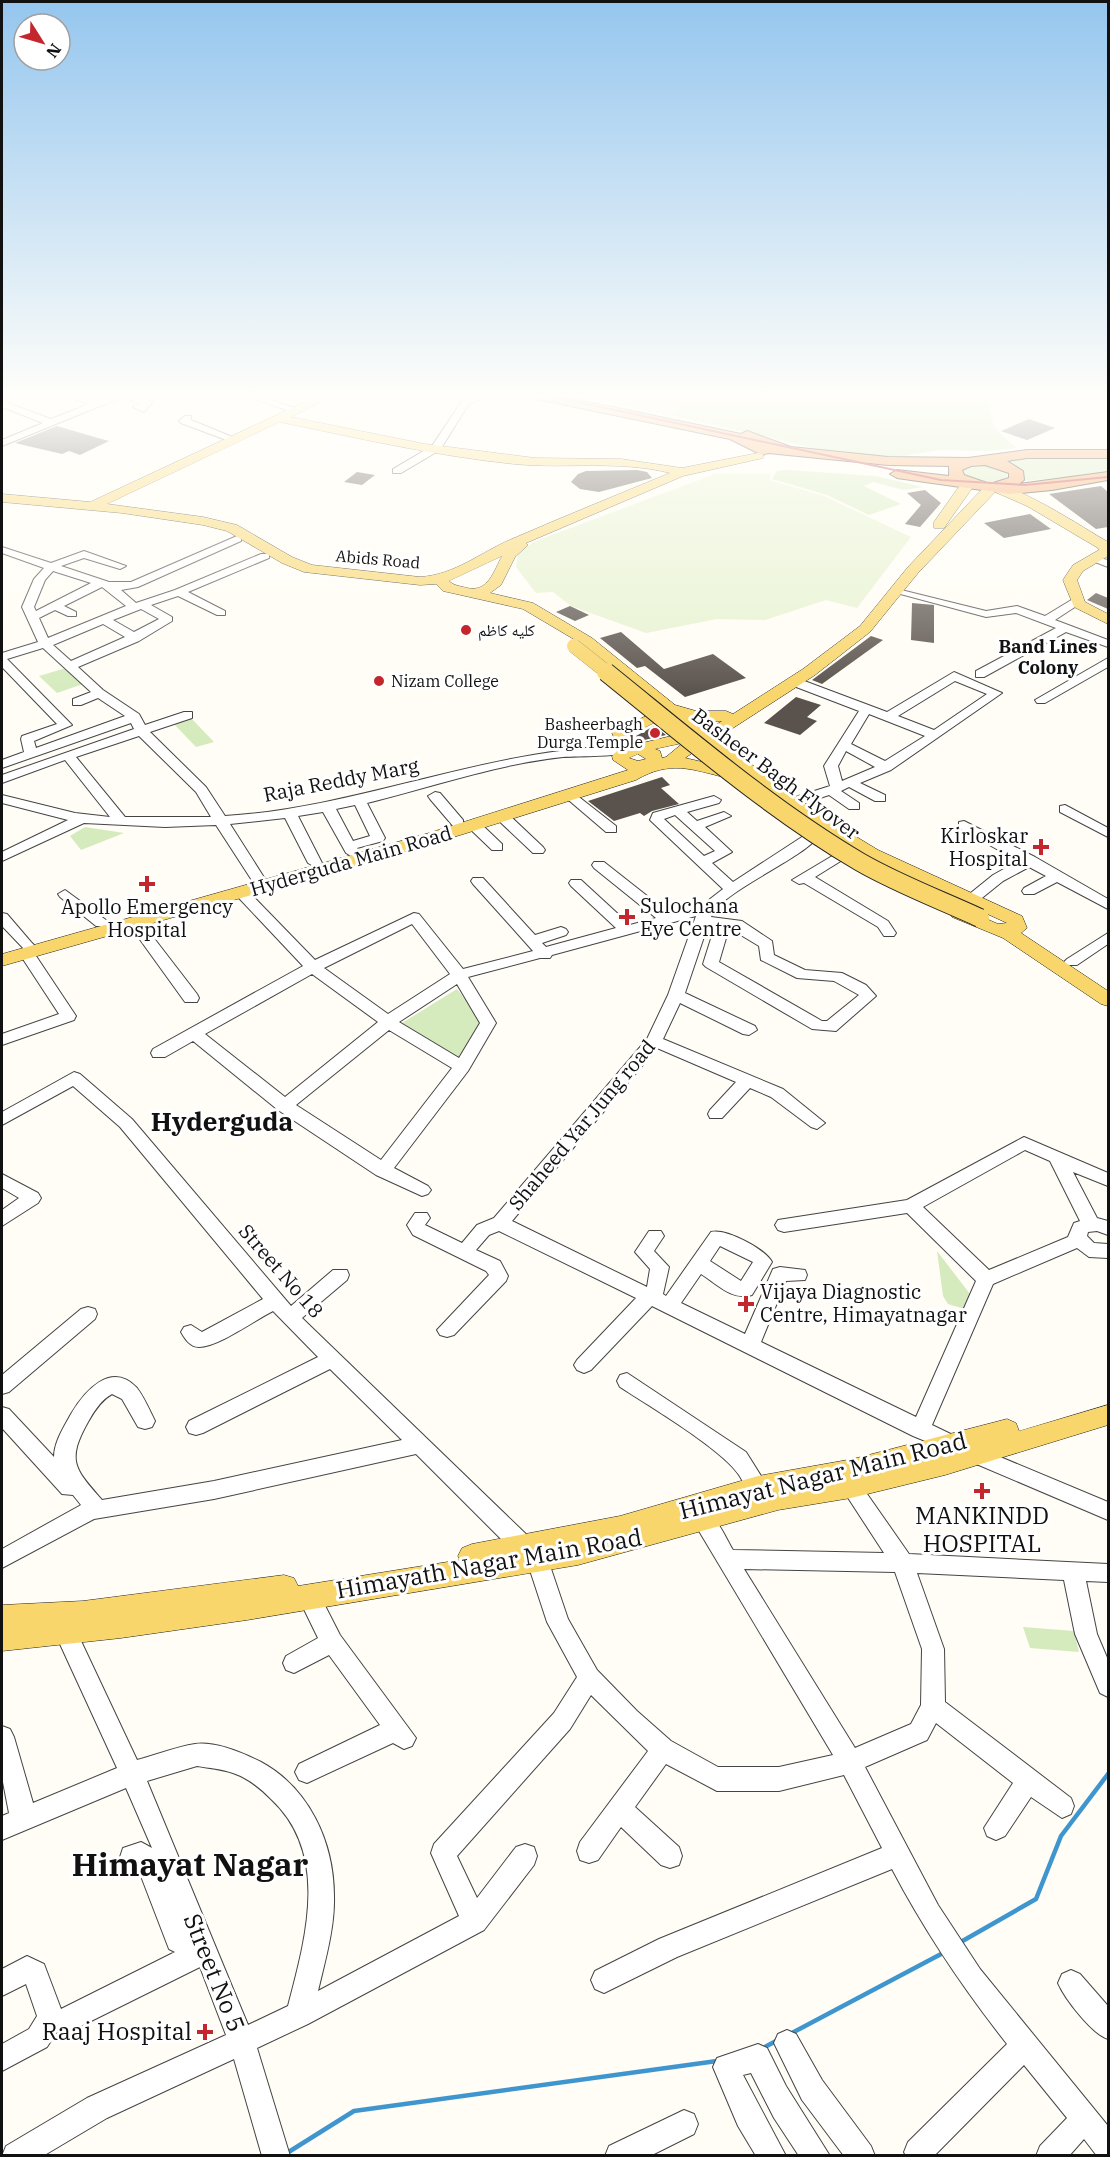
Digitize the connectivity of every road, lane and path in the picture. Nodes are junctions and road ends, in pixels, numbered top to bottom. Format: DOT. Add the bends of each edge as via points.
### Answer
graph roads {
  1 [pos="118,494"];
  2 [pos="640,494"];
  3 [pos="643,494"];
  4 [pos="959,494"];
  5 [pos="989,494"];
  6 [pos="1009,494"];
  7 [pos="1026,494"];
  8 [pos="2,498"];
  9 [pos="2,504"];
  10 [pos="1032,504"];
  11 [pos="88,508"];
  12 [pos="237,539"];
  13 [pos="1106,547"];
  14 [pos="2,550"];
  15 [pos="265,556"];
  16 [pos="1094,558"];
  17 [pos="477,564"];
  18 [pos="1108,564"];
  19 [pos="120,566"];
  20 [pos="50,567"];
  21 [pos="502,573"];
  22 [pos="152,575"];
  23 [pos="100,583"];
  24 [pos="134,585"];
  25 [pos="447,589"];
  26 [pos="897,590"];
  27 [pos="179,592"];
  28 [pos="478,593"];
  29 [pos="159,598"];
  30 [pos="1077,601"];
  31 [pos="55,606"];
  32 [pos="139,606"];
  33 [pos="528,606"];
  34 [pos="221,613"];
  35 [pos="72,614"];
  36 [pos="34,616"];
  37 [pos="103,619"];
  38 [pos="1108,619"];
  39 [pos="1047,620"];
  40 [pos="864,622"];
  41 [pos="1066,627"];
  42 [pos="135,638"];
  43 [pos="571,640"];
  44 [pos="45,644"];
  45 [pos="1108,644"];
  46 [pos="2,659"];
  47 [pos="1108,662"];
  48 [pos="68,667"];
  49 [pos="980,674"];
  50 [pos="795,682"];
  51 [pos="99,693"];
  52 [pos="1041,700"];
  53 [pos="77,702"];
  54 [pos="672,709"];
  55 [pos="866,709"];
  56 [pos="188,715"];
  57 [pos="654,715"];
  58 [pos="726,716"];
  59 [pos="135,717"];
  60 [pos="888,717"];
  61 [pos="142,731"];
  62 [pos="620,734"];
  63 [pos="934,735"];
  64 [pos="696,739"];
  65 [pos="844,745"];
  66 [pos="578,750"];
  67 [pos="31,753"];
  68 [pos="68,756"];
  69 [pos="636,757"];
  70 [pos="671,761"];
  71 [pos="2,764"];
  72 [pos="886,767"];
  73 [pos="727,773"];
  74 [pos="2,779"];
  75 [pos="839,787"];
  76 [pos="435,795"];
  77 [pos="570,795"];
  78 [pos="880,798"];
  79 [pos="2,799"];
  80 [pos="714,800"];
  81 [pos="359,801"];
  82 [pos="791,802"];
  83 [pos="327,806"];
  84 [pos="854,806"];
  85 [pos="1065,810"];
  86 [pos="678,811"];
  87 [pos="288,812"];
  88 [pos="502,816"];
  89 [pos="724,816"];
  90 [pos="83,818"];
  91 [pos="218,818"];
  92 [pos="121,821"];
  93 [pos="466,824"];
  94 [pos="964,825"];
  95 [pos="698,828"];
  96 [pos="611,829"];
  97 [pos="1108,833"];
  98 [pos="676,838"];
  99 [pos="810,838"];
  100 [pos="497,847"];
  101 [pos="351,849"];
  102 [pos="538,850"];
  103 [pos="839,856"];
  104 [pos="2,857"];
  105 [pos="1030,860"];
  106 [pos="702,862"];
  107 [pos="315,863"];
  108 [pos="599,865"];
  109 [pos="1058,876"];
  110 [pos="258,879"];
  111 [pos="478,881"];
  112 [pos="576,883"];
  113 [pos="732,889"];
  114 [pos="1029,891"];
  115 [pos="243,893"];
  116 [pos="65,894"];
  117 [pos="972,899"];
  118 [pos="1108,905"];
  119 [pos="704,915"];
  120 [pos="2,917"];
  121 [pos="668,920"];
  122 [pos="101,923"];
  123 [pos="135,923"];
  124 [pos="723,923"];
  125 [pos="2,928"];
  126 [pos="628,931"];
  127 [pos="561,932"];
  128 [pos="1016,932"];
  129 [pos="889,933"];
  130 [pos="1108,938"];
  131 [pos="533,941"];
  132 [pos="25,946"];
  133 [pos="2,952"];
  134 [pos="545,954"];
  135 [pos="2,960"];
  136 [pos="1072,962"];
  137 [pos="313,967"];
  138 [pos="459,975"];
  139 [pos="1108,989"];
  140 [pos="676,996"];
  141 [pos="191,998"];
  142 [pos="1108,1000"];
  143 [pos="388,1022"];
  144 [pos="749,1030"];
  145 [pos="194,1033"];
  146 [pos="2,1040"];
  147 [pos="654,1041"];
  148 [pos="159,1053"];
  149 [pos="462,1067"];
  150 [pos="748,1080"];
  151 [pos="284,1106"];
  152 [pos="716,1114"];
  153 [pos="2,1119"];
  154 [pos="817,1123"];
  155 [pos="1058,1160"];
  156 [pos="382,1171"];
  157 [pos="2,1180"];
  158 [pos="1108,1180"];
  159 [pos="422,1190"];
  160 [pos="911,1206"];
  161 [pos="421,1218"];
  162 [pos="2,1219"];
  163 [pos="500,1223"];
  164 [pos="784,1225"];
  165 [pos="1100,1226"];
  166 [pos="655,1236"];
  167 [pos="1079,1240"];
  168 [pos="465,1251"];
  169 [pos="1108,1252"];
  170 [pos="699,1263"];
  171 [pos="340,1275"];
  172 [pos="798,1275"];
  173 [pos="986,1279"];
  174 [pos="650,1295"];
  175 [pos="275,1301"];
  176 [pos="670,1305"];
  177 [pos="88,1314"];
  178 [pos="290,1318"];
  179 [pos="447,1330"];
  180 [pos="191,1332"];
  181 [pos="752,1344"];
  182 [pos="330,1359"];
  183 [pos="584,1365"];
  184 [pos="627,1381"];
  185 [pos="2,1386"];
  186 [pos="1108,1402"];
  187 [pos="1108,1415"];
  188 [pos="145,1421"];
  189 [pos="7,1425"];
  190 [pos="196,1426"];
  191 [pos="920,1430"];
  192 [pos="419,1445"];
  193 [pos="963,1449"];
  194 [pos="759,1487"];
  195 [pos="852,1487"];
  196 [pos="99,1506"];
  197 [pos="1108,1511"];
  198 [pos="703,1520"];
  199 [pos="530,1552"];
  200 [pos="2,1559"];
  201 [pos="729,1559"];
  202 [pos="903,1563"];
  203 [pos="1073,1572"];
  204 [pos="1108,1573"];
  205 [pos="309,1597"];
  206 [pos="2,1618"];
  207 [pos="65,1630"];
  208 [pos="2,1638"];
  209 [pos="332,1642"];
  210 [pos="294,1663"];
  211 [pos="589,1677"];
  212 [pos="1108,1686"];
  213 [pos="933,1707"];
  214 [pos="2,1737"];
  215 [pos="663,1749"];
  216 [pos="850,1761"];
  217 [pos="307,1772"];
  218 [pos="133,1773"];
  219 [pos="1029,1780"];
  220 [pos="1062,1806"];
  221 [pos="620,1809"];
  222 [pos="12,1824"];
  223 [pos="996,1828"];
  224 [pos="589,1851"];
  225 [pos="898,1854"];
  226 [pos="525,1856"];
  227 [pos="670,1856"];
  228 [pos="132,1857"];
  229 [pos="168,1886"];
  230 [pos="475,1921"];
  231 [pos="178,1940"];
  232 [pos="206,1950"];
  233 [pos="604,1980"];
  234 [pos="2,1983"];
  235 [pos="1071,1983"];
  236 [pos="299,2015"];
  237 [pos="70,2018"];
  238 [pos="1108,2026"];
  239 [pos="241,2040"];
  240 [pos="787,2043"];
  241 [pos="1025,2045"];
  242 [pos="2,2058"];
  243 [pos="1085,2118"];
  244 [pos="684,2124"];
  245 [pos="272,2144"];
  246 [pos="1108,2147"];
  247 [pos="917,2154"];
  248 [pos="16,2156"];
  249 [pos="619,2156"];
  250 [pos="772,2156"];
  251 [pos="816,2156"];
  252 [pos="861,2156"];
  253 [pos="1050,2156"];
  1 -- 11 [label="main road"];
  2 -- 17 [label="main road" via="514,543"];
  3 -- 21 [label="main road" via="516,547"];
  4 -- 40 [label="main road"];
  5 -- 26 [label="main road"];
  6 -- 10 [label="main road"];
  7 -- 10 [label="main road"];
  8 -- 11 [label="main road, Abids Road"];
  9 -- 11 [label="main road"];
  10 -- 13 [label="main road"];
  11 -- 12 [label="main road" via="212,528"];
  11 -- 25 [label="main road, Abids Road" via="187,518 232,528 309,569 420,581"];
  12 -- 15 [label="main road"];
  12 -- 22 [label="street"];
  13 -- 16 [label="main road" via="1104,553"];
  14 -- 20 [label="street"];
  15 -- 25 [label="main road" via="309,576 410,591"];
  15 -- 27 [label="street"];
  16 -- 18 [label="street"];
  16 -- 30 [label="main road" via="1071,574 1071,589"];
  17 -- 21 [label="main road"];
  17 -- 25 [label="main road"];
  19 -- 20 [label="street" via="84,554"];
  19 -- 22 [label="street"];
  19 -- 23 [label="street"];
  20 -- 23 [label="street"];
  20 -- 36 [label="street" via="28,607"];
  21 -- 28 [label="main road" via="492,586"];
  21 -- 33 [label="main road"];
  22 -- 24 [label="street"];
  23 -- 24 [label="street"];
  23 -- 31 [label="street"];
  23 -- 32 [label="street"];
  24 -- 29 [label="street"];
  25 -- 28 [label="main road"];
  25 -- 43 [label="main road"];
  26 -- 39 [label="street" via="986,614 1017,609"];
  26 -- 40 [label="main road"];
  27 -- 29 [label="street"];
  27 -- 34 [label="street"];
  28 -- 33 [label="main road"];
  29 -- 32 [label="street"];
  30 -- 38 [label="main road"];
  30 -- 39 [label="street"];
  31 -- 35 [label="street"];
  31 -- 36 [label="street"];
  32 -- 37 [label="street"];
  32 -- 42 [label="street" via="168,619"];
  33 -- 43 [label="main road"];
  36 -- 44 [label="street"];
  37 -- 42 [label="street"];
  37 -- 44 [label="street"];
  39 -- 41 [label="street"];
  40 -- 50 [label="main road" via="850,641"];
  40 -- 58 [label="main road"];
  41 -- 45 [label="street"];
  41 -- 49 [label="street"];
  42 -- 48 [label="street"];
  43 -- 54 [label="main road" via="586,641"];
  43 -- 57 [label="main road" via="569,650"];
  43 -- 128 [label="main road, Basheer Bagh Flyover, bridge" via="716,760 818,836 863,864"];
  44 -- 46 [label="street"];
  44 -- 48 [label="street"];
  46 -- 67 [label="street" via="66,725 27,739"];
  47 -- 52 [label="street"];
  48 -- 51 [label="street"];
  50 -- 55 [label="street"];
  50 -- 64 [label="main road"];
  51 -- 53 [label="street"];
  51 -- 59 [label="street"];
  54 -- 57 [label="main road"];
  54 -- 58 [label="main road" via="694,716"];
  54 -- 64 [label="main road"];
  55 -- 60 [label="street"];
  55 -- 65 [label="street"];
  56 -- 61 [label="street"];
  57 -- 62 [label="main road"];
  57 -- 64 [label="main road"];
  58 -- 64 [label="main road"];
  59 -- 61 [label="street"];
  59 -- 67 [label="street"];
  60 -- 63 [label="street"];
  60 -- 63 [label="street" via="954,676 996,693"];
  61 -- 68 [label="street"];
  61 -- 91 [label="street" via="201,790"];
  62 -- 66 [label="street"];
  62 -- 69 [label="main road"];
  63 -- 72 [label="street"];
  64 -- 69 [label="main road, Raja Reddy Marg"];
  64 -- 70 [label="main road, Hyderguda Main Road"];
  64 -- 73 [label="main road"];
  64 -- 82 [label="main road"];
  65 -- 72 [label="street"];
  65 -- 75 [label="street" via="831,766"];
  66 -- 69 [label="street, Raja Reddy Marg"];
  66 -- 81 [label="street, Raja Reddy Marg"];
  67 -- 71 [label="street"];
  68 -- 74 [label="street"];
  68 -- 92 [label="street"];
  69 -- 70 [label="main road, Hyderguda Main Road"];
  69 -- 77 [label="main road, Hyderguda Main Road" via="630,776"];
  69 -- 93 [label="main road, Hyderguda Main Road" via="604,775"];
  70 -- 73 [label="main road"];
  72 -- 75 [label="street"];
  73 -- 99 [label="main road"];
  75 -- 78 [label="street"];
  75 -- 82 [label="street"];
  75 -- 84 [label="street"];
  76 -- 93 [label="street"];
  77 -- 88 [label="main road, Hyderguda Main Road"];
  77 -- 96 [label="street"];
  79 -- 90 [label="street, Raja Reddy Marg"];
  80 -- 86 [label="street"];
  81 -- 83 [label="street, Raja Reddy Marg"];
  81 -- 101 [label="street" via="378,838"];
  82 -- 117 [label="main road" via="872,854"];
  83 -- 87 [label="street, Raja Reddy Marg"];
  83 -- 101 [label="street"];
  85 -- 97 [label="street"];
  86 -- 95 [label="street"];
  86 -- 98 [label="street" via="657,818"];
  87 -- 91 [label="street, Raja Reddy Marg"];
  87 -- 107 [label="street"];
  88 -- 93 [label="main road, Hyderguda Main Road"];
  88 -- 102 [label="street"];
  89 -- 95 [label="street"];
  90 -- 92 [label="street, Raja Reddy Marg"];
  90 -- 104 [label="street"];
  91 -- 92 [label="street, Raja Reddy Marg"];
  91 -- 110 [label="street"];
  93 -- 100 [label="street"];
  93 -- 101 [label="main road, Hyderguda Main Road"];
  93 -- 115 [label="main road, Hyderguda Main Road"];
  94 -- 105 [label="street"];
  95 -- 98 [label="street"];
  95 -- 106 [label="street" via="725,852"];
  98 -- 106 [label="street"];
  99 -- 103 [label="main road"];
  99 -- 113 [label="street"];
  101 -- 107 [label="main road, Hyderguda Main Road"];
  103 -- 128 [label="main road" via="993,929"];
  103 -- 129 [label="street" via="801,879 883,924"];
  105 -- 109 [label="street"];
  105 -- 117 [label="street"];
  106 -- 113 [label="street"];
  107 -- 110 [label="main road, Hyderguda Main Road"];
  108 -- 121 [label="street"];
  109 -- 114 [label="street"];
  109 -- 118 [label="street"];
  110 -- 122 [label="main road, Hyderguda Main Road"];
  111 -- 131 [label="street"];
  112 -- 126 [label="street"];
  113 -- 119 [label="street"];
  115 -- 123 [label="main road, Hyderguda Main Road"];
  115 -- 137 [label="street"];
  116 -- 122 [label="street"];
  117 -- 128 [label="main road" via="1015,920"];
  119 -- 121 [label="street"];
  119 -- 124 [label="street"];
  119 -- 140 [label="street, Shaheed Yar Jung road"];
  120 -- 132 [label="street"];
  121 -- 126 [label="street"];
  122 -- 132 [label="main road, Hyderguda Main Road"];
  123 -- 132 [label="main road, Hyderguda Main Road"];
  123 -- 141 [label="street"];
  124 -- 124 [label="street" via="736,924 767,944 766,957 802,975 837,976 868,996 830,1027 818,1025 711,964"];
  125 -- 132 [label="street"];
  126 -- 134 [label="street"];
  127 -- 131 [label="street"];
  128 -- 136 [label="main road"];
  128 -- 142 [label="main road"];
  130 -- 136 [label="street"];
  131 -- 134 [label="street"];
  132 -- 133 [label="main road, Hyderguda Main Road"];
  132 -- 135 [label="main road, Hyderguda Main Road"];
  132 -- 146 [label="street" via="68,1016"];
  134 -- 138 [label="street"];
  136 -- 139 [label="main road"];
  137 -- 138 [label="street" via="414,917"];
  137 -- 143 [label="street"];
  137 -- 145 [label="street"];
  138 -- 143 [label="street"];
  138 -- 149 [label="street" via="488,1023"];
  140 -- 144 [label="street"];
  140 -- 147 [label="street, Shaheed Yar Jung road"];
  143 -- 149 [label="street"];
  143 -- 151 [label="street"];
  145 -- 148 [label="street"];
  145 -- 151 [label="street"];
  147 -- 150 [label="street"];
  147 -- 163 [label="street, Shaheed Yar Jung road"];
  149 -- 156 [label="street"];
  150 -- 152 [label="street"];
  150 -- 154 [label="street" via="777,1093"];
  151 -- 156 [label="street"];
  153 -- 175 [label="street, Street No 18" via="74,1078 126,1123"];
  155 -- 158 [label="street"];
  155 -- 160 [label="street" via="1024,1143"];
  155 -- 165 [label="street"];
  156 -- 159 [label="street"];
  157 -- 162 [label="street" via="32,1198"];
  160 -- 164 [label="street"];
  160 -- 173 [label="street"];
  161 -- 168 [label="street" via="416,1225 419,1230"];
  163 -- 168 [label="street" via="483,1230"];
  163 -- 174 [label="street, Shaheed Yar Jung road"];
  165 -- 167 [label="street" via="1080,1228"];
  166 -- 174 [label="street" via="644,1252 660,1267 656,1288"];
  167 -- 169 [label="street" via="1089,1250"];
  167 -- 173 [label="street"];
  168 -- 179 [label="street" via="493,1266 499,1276"];
  170 -- 176 [label="street"];
  171 -- 178 [label="street"];
  172 -- 181 [label="street" via="780,1274"];
  173 -- 191 [label="street"];
  174 -- 176 [label="street, Shaheed Yar Jung road"];
  174 -- 183 [label="street"];
  175 -- 178 [label="street, Street No 18"];
  175 -- 180 [label="street" via="207,1338 198,1340"];
  176 -- 181 [label="street, Shaheed Yar Jung road"];
  177 -- 185 [label="street"];
  178 -- 182 [label="street, Street No 18"];
  181 -- 191 [label="street, Shaheed Yar Jung road"];
  182 -- 190 [label="street"];
  182 -- 192 [label="street, Street No 18"];
  184 -- 194 [label="street" via="739,1458"];
  186 -- 193 [label="main road, Himayat Nagar Main Road"];
  187 -- 193 [label="main road, Himayath Nagar Main Road"];
  188 -- 196 [label="street" via="129,1393 110,1385 91,1399 65,1446 62,1454 67,1470"];
  189 -- 196 [label="street"];
  191 -- 193 [label="street, Shaheed Yar Jung road"];
  192 -- 196 [label="street" via="214,1490"];
  192 -- 199 [label="street, Street No 18"];
  193 -- 194 [label="main road, Himayat Nagar Main Road"];
  193 -- 195 [label="main road, Himayath Nagar Main Road"];
  193 -- 197 [label="street, Shaheed Yar Jung road"];
  194 -- 199 [label="main road, Himayat Nagar Main Road"];
  195 -- 198 [label="main road, Himayath Nagar Main Road" via="778,1499"];
  195 -- 202 [label="street"];
  196 -- 200 [label="street"];
  198 -- 199 [label="main road, Himayath Nagar Main Road" via="578,1553"];
  198 -- 201 [label="street"];
  199 -- 205 [label="main road, Himayath Nagar Main Road"];
  199 -- 206 [label="main road, Himayat Nagar Main Road" via="83,1614"];
  199 -- 211 [label="street" via="558,1622"];
  201 -- 202 [label="street"];
  201 -- 216 [label="street"];
  202 -- 203 [label="street"];
  202 -- 213 [label="street" via="933,1649"];
  203 -- 204 [label="street"];
  203 -- 212 [label="street" via="1086,1634"];
  205 -- 207 [label="main road, Himayath Nagar Main Road"];
  205 -- 209 [label="street"];
  207 -- 208 [label="main road, Himayath Nagar Main Road"];
  207 -- 218 [label="street, Street No 5"];
  209 -- 210 [label="street"];
  209 -- 217 [label="street" via="400,1733"];
  211 -- 215 [label="street"];
  211 -- 230 [label="street" via="562,1721 444,1853"];
  213 -- 216 [label="street" via="919,1732"];
  213 -- 219 [label="street"];
  214 -- 222 [label="street" via="21,1803"];
  215 -- 216 [label="street" via="717,1779 779,1779"];
  215 -- 221 [label="street"];
  216 -- 225 [label="street"];
  218 -- 222 [label="street"];
  218 -- 229 [label="street, Street No 5"];
  218 -- 236 [label="street" via="197,1755 237,1762 265,1777 295,1804 315,1843 322,1896 314,1954"];
  219 -- 220 [label="street"];
  219 -- 223 [label="street"];
  221 -- 224 [label="street"];
  221 -- 227 [label="street"];
  225 -- 233 [label="street" via="668,1948"];
  225 -- 241 [label="street" via="928,1914 971,1978"];
  226 -- 230 [label="street"];
  228 -- 229 [label="street" via="141,1854"];
  229 -- 231 [label="street"];
  229 -- 232 [label="street, Street No 5"];
  230 -- 236 [label="street"];
  232 -- 237 [label="street"];
  232 -- 239 [label="street, Street No 5"];
  234 -- 242 [label="street" via="27,1969 35,1973 51,2018 38,2038"];
  235 -- 238 [label="street"];
  236 -- 239 [label="street"];
  239 -- 245 [label="street, Street No 5"];
  239 -- 248 [label="street" via="97,2108"];
  240 -- 252 [label="street" via="812,2090"];
  241 -- 243 [label="street"];
  241 -- 247 [label="street"];
  243 -- 246 [label="street"];
  243 -- 253 [label="street"];
  244 -- 249 [label="street"];
  250 -- 251 [label="street" via="726,2067 758,2057 766,2077"];
}
